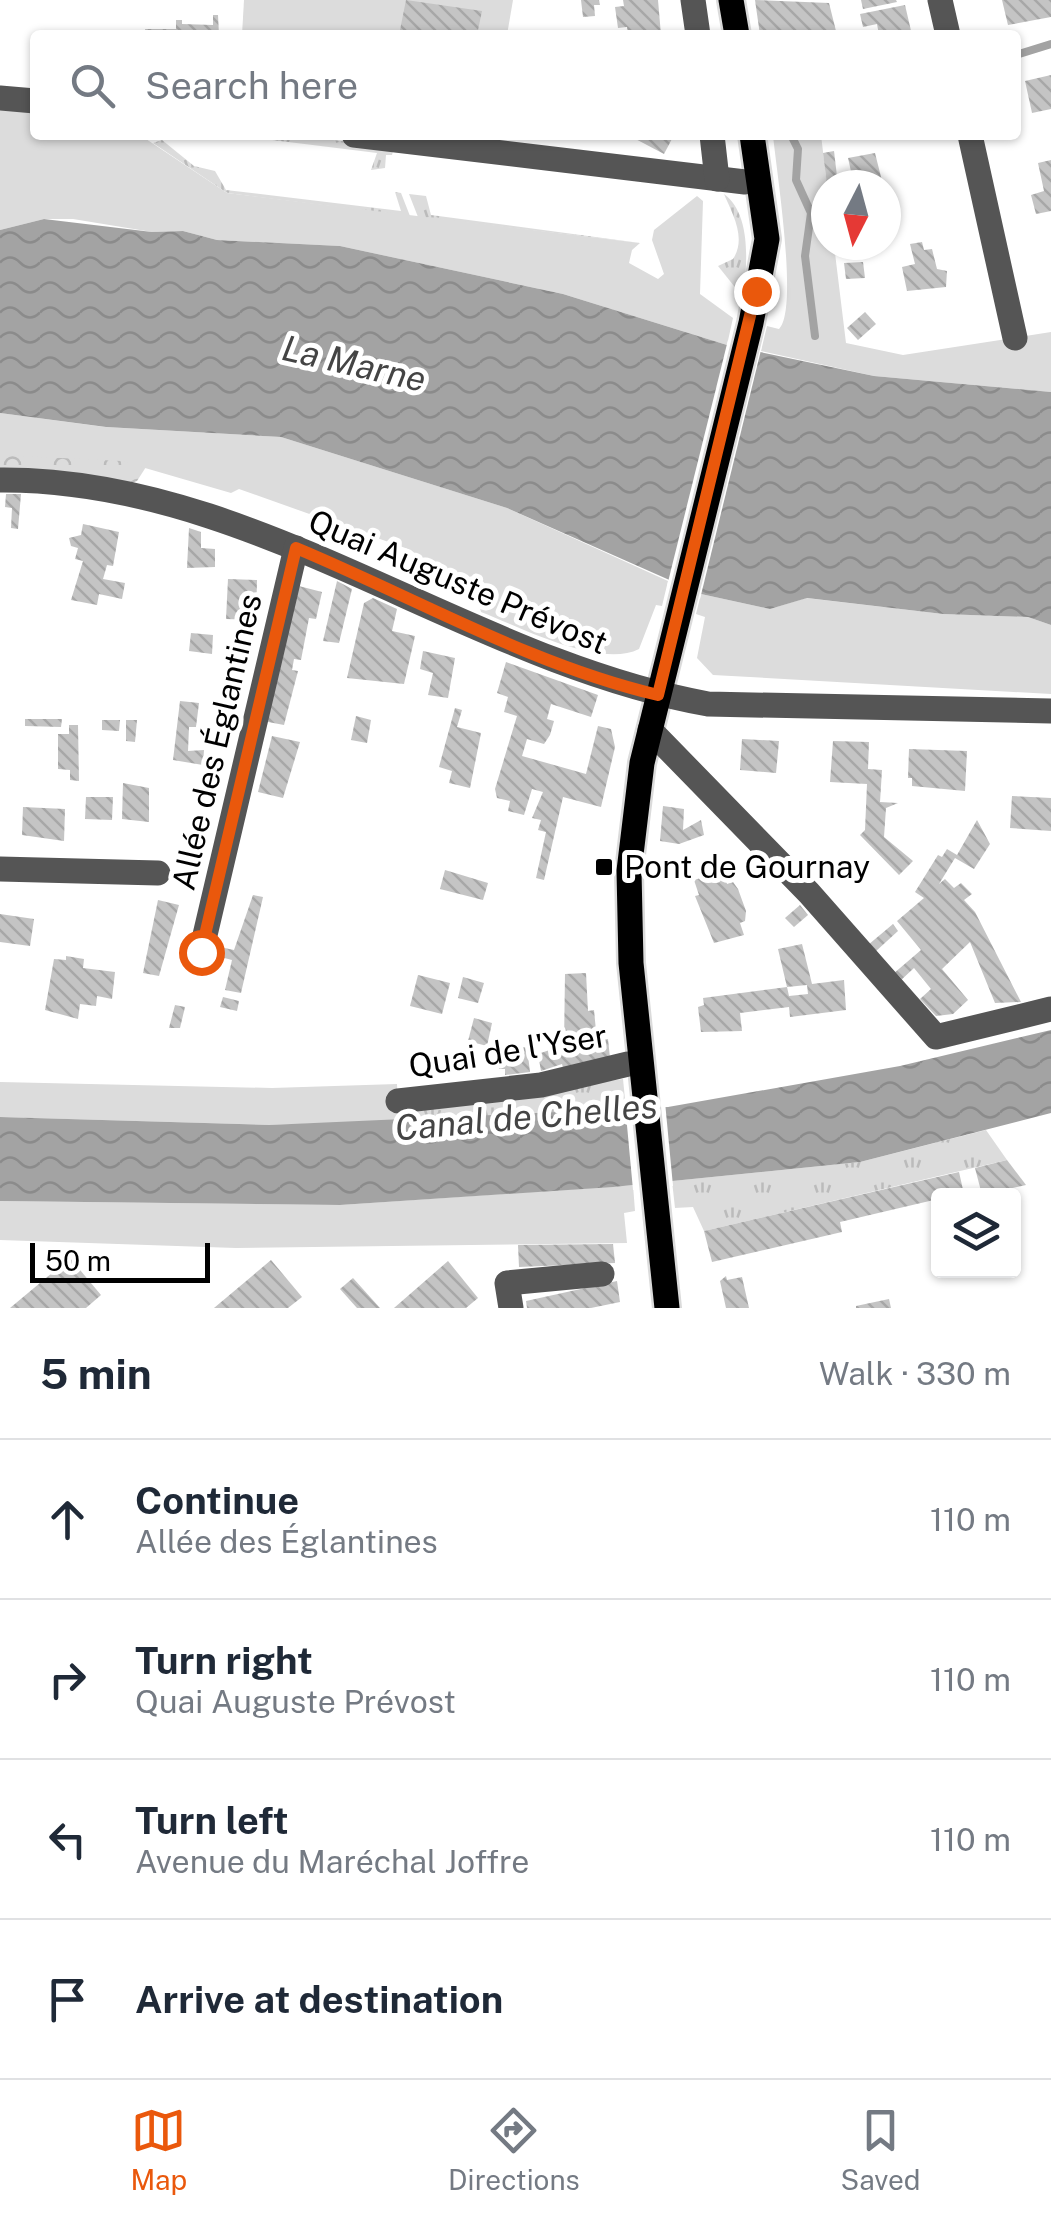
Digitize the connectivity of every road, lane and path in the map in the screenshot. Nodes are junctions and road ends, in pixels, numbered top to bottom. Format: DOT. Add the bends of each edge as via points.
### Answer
graph roads {
  1 [pos="693,0"];
  2 [pos="720,0"];
  3 [pos="732,0"];
  4 [pos="940,0"];
  5 [pos="697,30"];
  6 [pos="724,30"];
  7 [pos="736,30"];
  8 [pos="947,30"];
  9 [pos="0,98"];
  10 [pos="30,101"];
  11 [pos="395,140"];
  12 [pos="713,140"];
  13 [pos="740,140"];
  14 [pos="753,140"];
  15 [pos="971,140"];
  16 [pos="717,179"];
  17 [pos="746,182"];
  18 [pos="758,272"];
  19 [pos="1015,338"];
  20 [pos="0,480"];
  21 [pos="296,548"];
  22 [pos="658,695"];
  23 [pos="1051,711"];
  24 [pos="650,730"];
  25 [pos="0,869"];
  26 [pos="158,873"];
  27 [pos="201,952"];
  28 [pos="1051,1009"];
  29 [pos="635,1071"];
  30 [pos="398,1101"];
  31 [pos="602,1274"];
  32 [pos="511,1308"];
  33 [pos="667,1308"];
  1 -- 5 [label="street"];
  2 -- 6 [label="main road"];
  3 -- 7 [label="main road"];
  4 -- 8 [label="street"];
  9 -- 10 [label="street"];
  11 -- 16 [label="street"];
  12 -- 16 [label="street"];
  13 -- 17 [label="main road"];
  14 -- 18 [label="main road" via="767,239"];
  15 -- 19 [label="street"];
  16 -- 17 [label="street"];
  17 -- 18 [label="main road"];
  18 -- 22 [label="main road"];
  20 -- 21 [label="street, Quai Auguste Prévost" via="83,484"];
  21 -- 22 [label="street, Quai Auguste Prévost" via="469,628"];
  21 -- 27 [label="street, Allée des Églantines"];
  22 -- 23 [label="street, Quai Auguste Prévost" via="708,704"];
  22 -- 24 [label="main road"];
  24 -- 28 [label="street" via="936,1036"];
  24 -- 29 [label="main road" via="629,899"];
  25 -- 26 [label="street"];
  29 -- 30 [label="street, Quai de l'Yser"];
  29 -- 33 [label="main road"];
  31 -- 32 [label="street" via="507,1283"];
}
